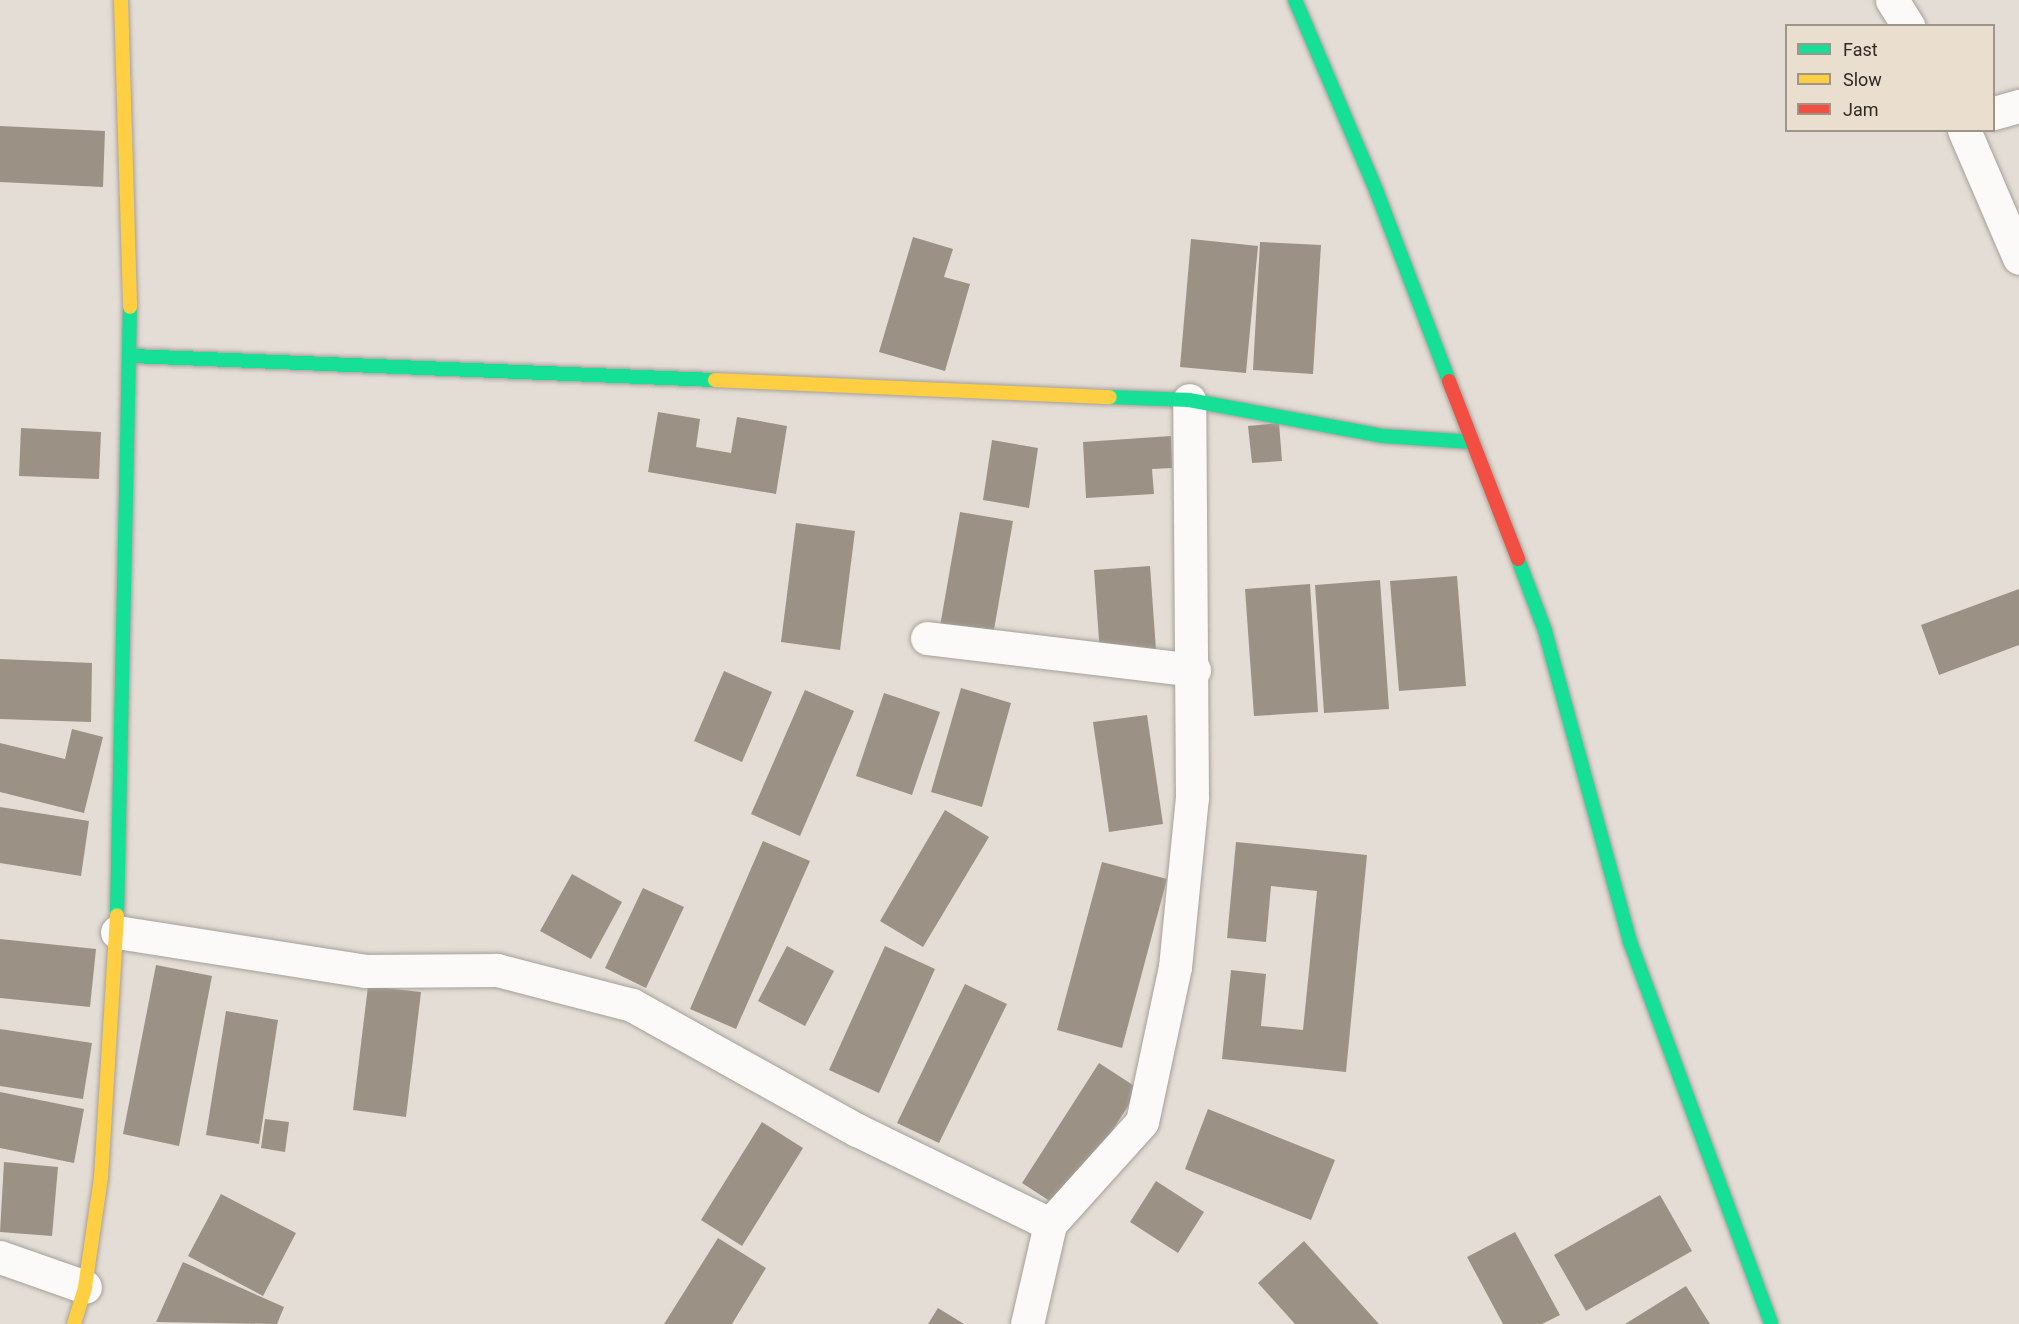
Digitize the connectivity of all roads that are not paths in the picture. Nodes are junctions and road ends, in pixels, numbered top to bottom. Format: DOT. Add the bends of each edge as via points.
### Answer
graph roads {
  1 [pos="122,0"];
  2 [pos="1295,0"];
  3 [pos="1892,0"];
  4 [pos="1907,24"];
  5 [pos="2019,106"];
  6 [pos="1995,113"];
  7 [pos="1965,132"];
  8 [pos="2019,258"];
  9 [pos="132,356"];
  10 [pos="1190,400"];
  11 [pos="1472,442"];
  12 [pos="927,638"];
  13 [pos="1194,670"];
  14 [pos="117,932"];
  15 [pos="1050,1224"];
  16 [pos="0,1257"];
  17 [pos="85,1287"];
  18 [pos="74,1324"];
  19 [pos="1027,1324"];
  20 [pos="1772,1324"];
  1 -- 9 [label="street"];
  2 -- 11 [label="street" via="1376,190"];
  3 -- 4 [label="street"];
  5 -- 6 [label="street"];
  7 -- 8 [label="street"];
  9 -- 10 [label="street"];
  9 -- 14 [label="street"];
  10 -- 11 [label="street" via="1384,436"];
  10 -- 13 [label="street"];
  11 -- 20 [label="street" via="1558,672 1630,942"];
  12 -- 13 [label="street"];
  13 -- 15 [label="street" via="1192,798 1175,967 1142,1122"];
  14 -- 15 [label="street" via="365,971 497,970 632,1005 856,1130"];
  14 -- 17 [label="street" via="101,1178"];
  15 -- 19 [label="street"];
  16 -- 17 [label="street"];
  17 -- 18 [label="street"];
}
